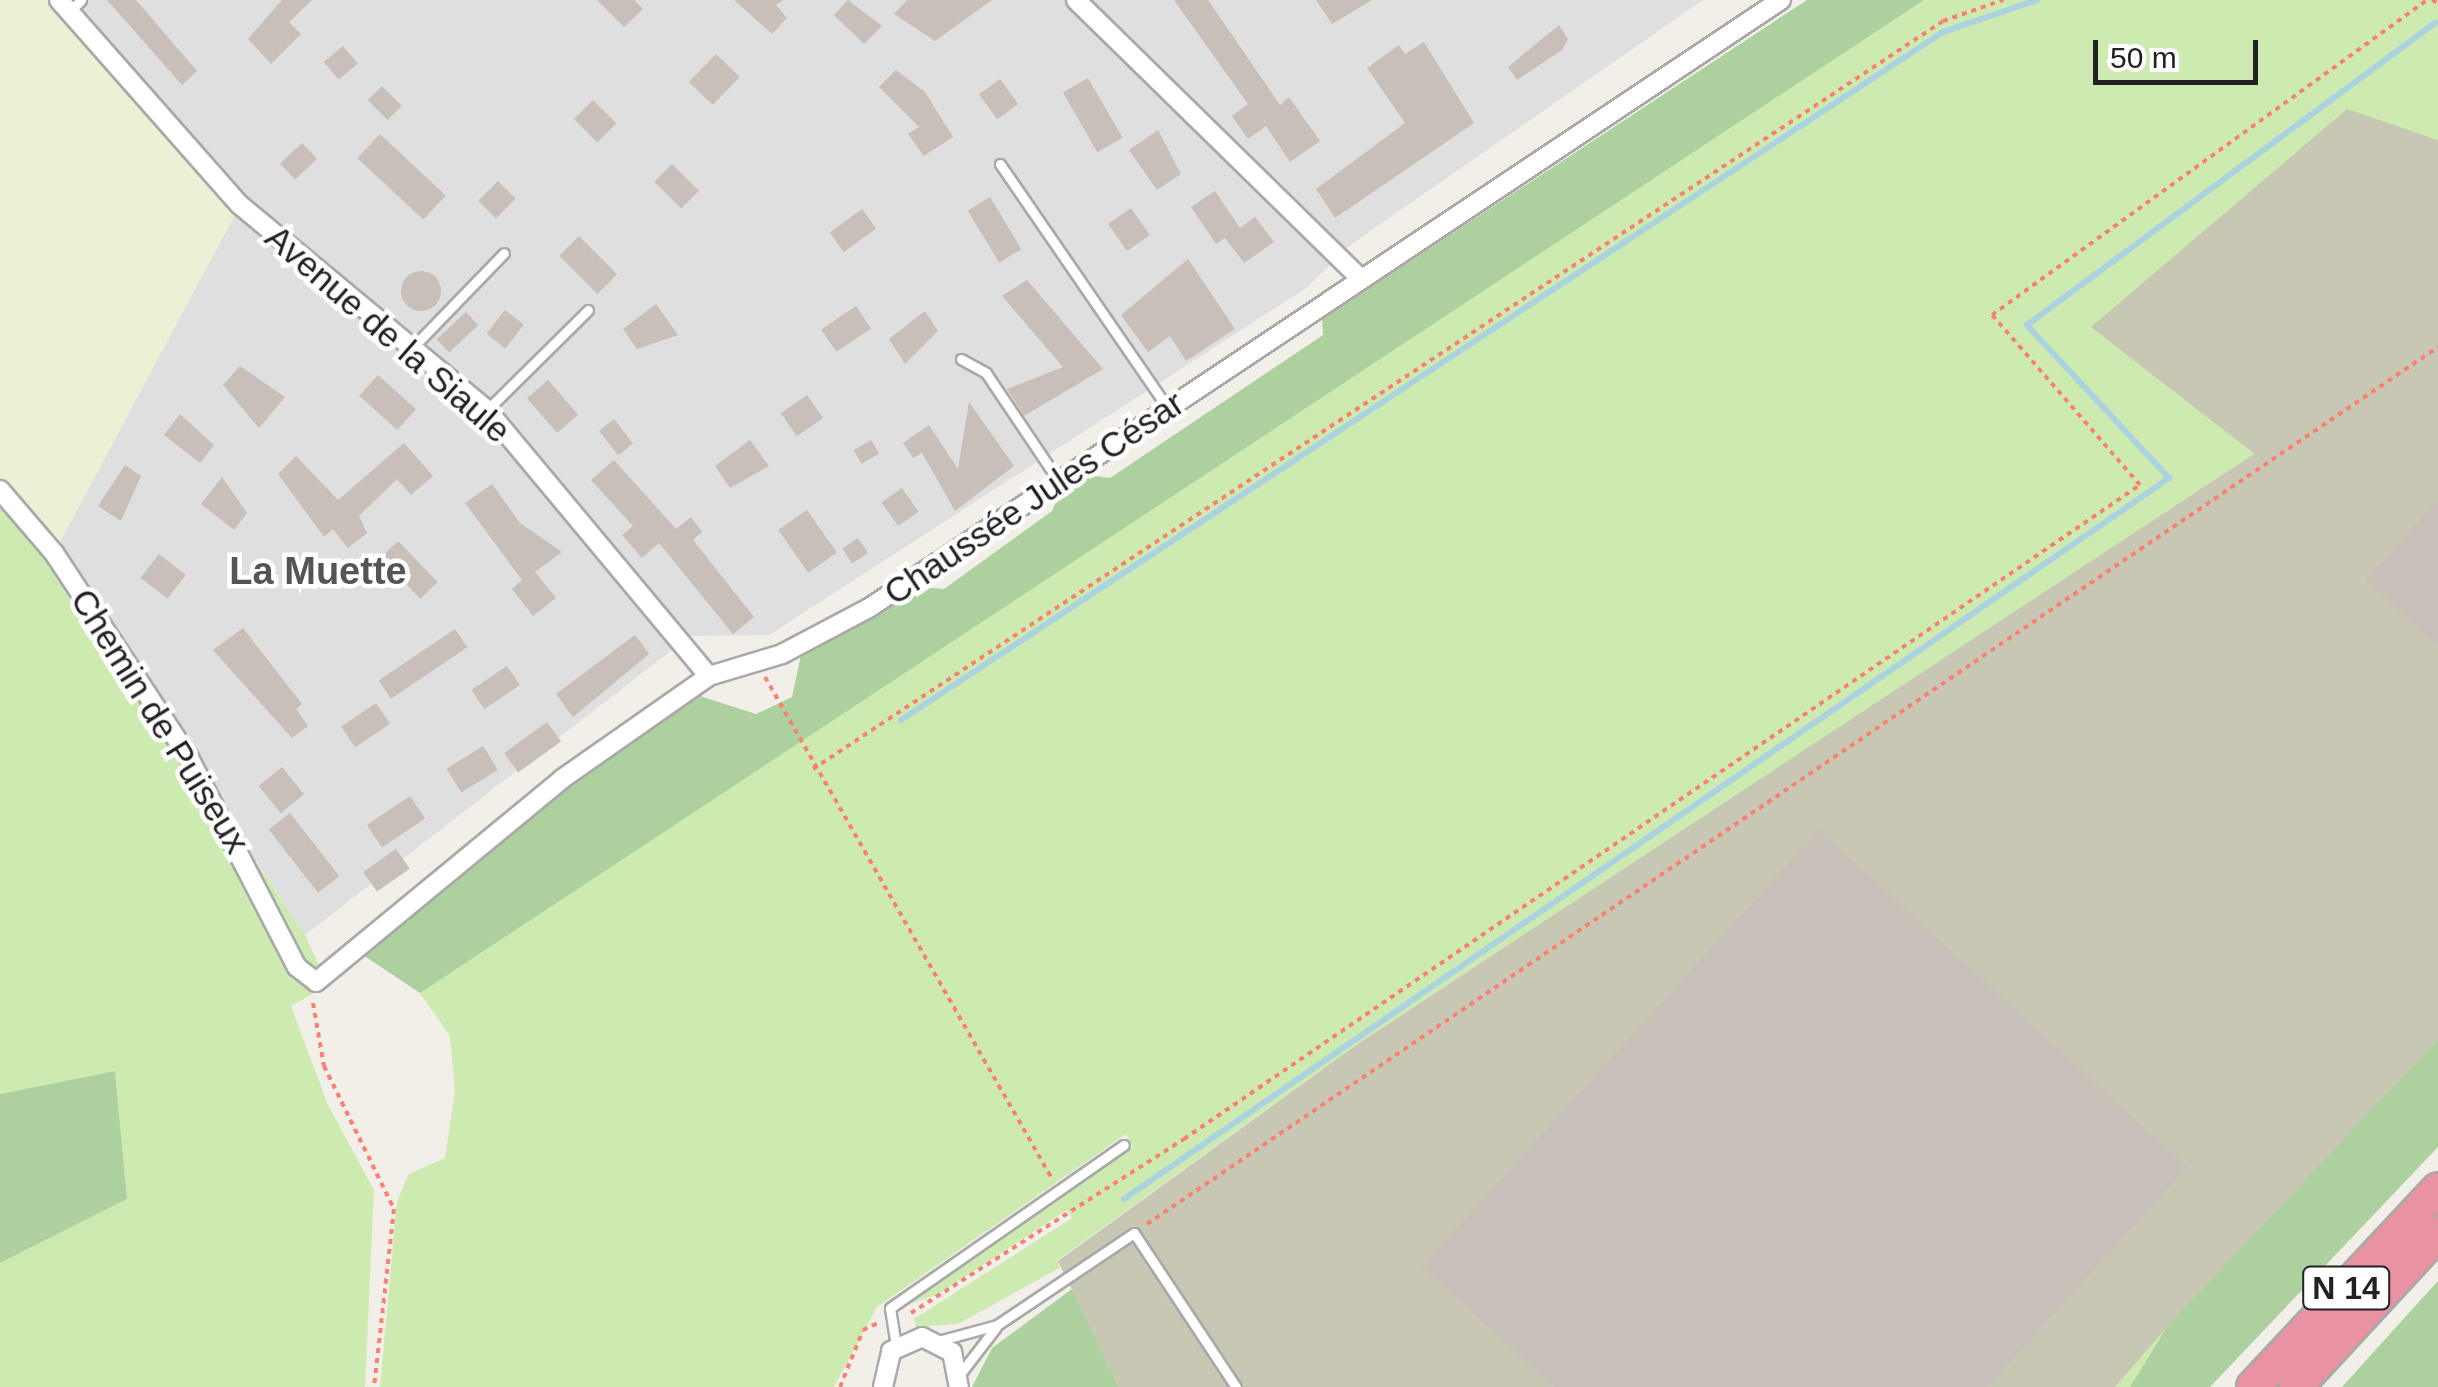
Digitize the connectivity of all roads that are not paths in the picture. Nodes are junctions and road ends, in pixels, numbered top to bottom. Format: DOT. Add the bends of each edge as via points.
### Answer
graph roads {
  1 [pos="1076,0"];
  2 [pos="1781,0"];
  3 [pos="70,4"];
  4 [pos="1000,164"];
  5 [pos="504,253"];
  6 [pos="1358,276"];
  7 [pos="588,310"];
  8 [pos="410,350"];
  9 [pos="961,360"];
  10 [pos="1168,408"];
  11 [pos="487,410"];
  12 [pos="1058,480"];
  13 [pos="0,490"];
  14 [pos="709,676"];
  15 [pos="316,982"];
  16 [pos="1124,1145"];
  17 [pos="2438,1189"];
  18 [pos="2438,1233"];
  19 [pos="997,1325"];
  20 [pos="938,1341"];
  21 [pos="896,1346"];
  22 [pos="960,1380"];
  23 [pos="880,1382"];
  24 [pos="1236,1387"];
  25 [pos="2253,1387"];
  26 [pos="2296,1387"];
  1 -- 6 [label="street"];
  2 -- 6 [label="street, Chaussée Jules César"];
  3 -- 8 [label="street, Avenue de la Siaule" via="240,205"];
  4 -- 10 [label="lane"];
  5 -- 8 [label="lane"];
  6 -- 10 [label="street, Chaussée Jules César"];
  7 -- 11 [label="lane"];
  8 -- 11 [label="street, Avenue de la Siaule"];
  9 -- 12 [label="lane" via="986,373"];
  10 -- 12 [label="street, Chaussée Jules César"];
  11 -- 14 [label="street, Avenue de la Siaule"];
  12 -- 14 [label="street, Chaussée Jules César" via="869,608 759,664"];
  13 -- 15 [label="street, Chemin de Puiseux" via="54,553 189,758 297,967"];
  14 -- 15 [label="street, Chaussée Jules César" via="562,778"];
  16 -- 21 [label="lane" via="885,1320"];
  17 -- 25 [label="highway, N 14"];
  18 -- 26 [label="highway, N 14"];
  19 -- 20 [label="lane"];
  19 -- 22 [label="lane"];
  19 -- 24 [label="lane" via="1134,1233"];
  20 -- 21 [label="street"];
  20 -- 22 [label="street"];
  21 -- 23 [label="street"];
}
